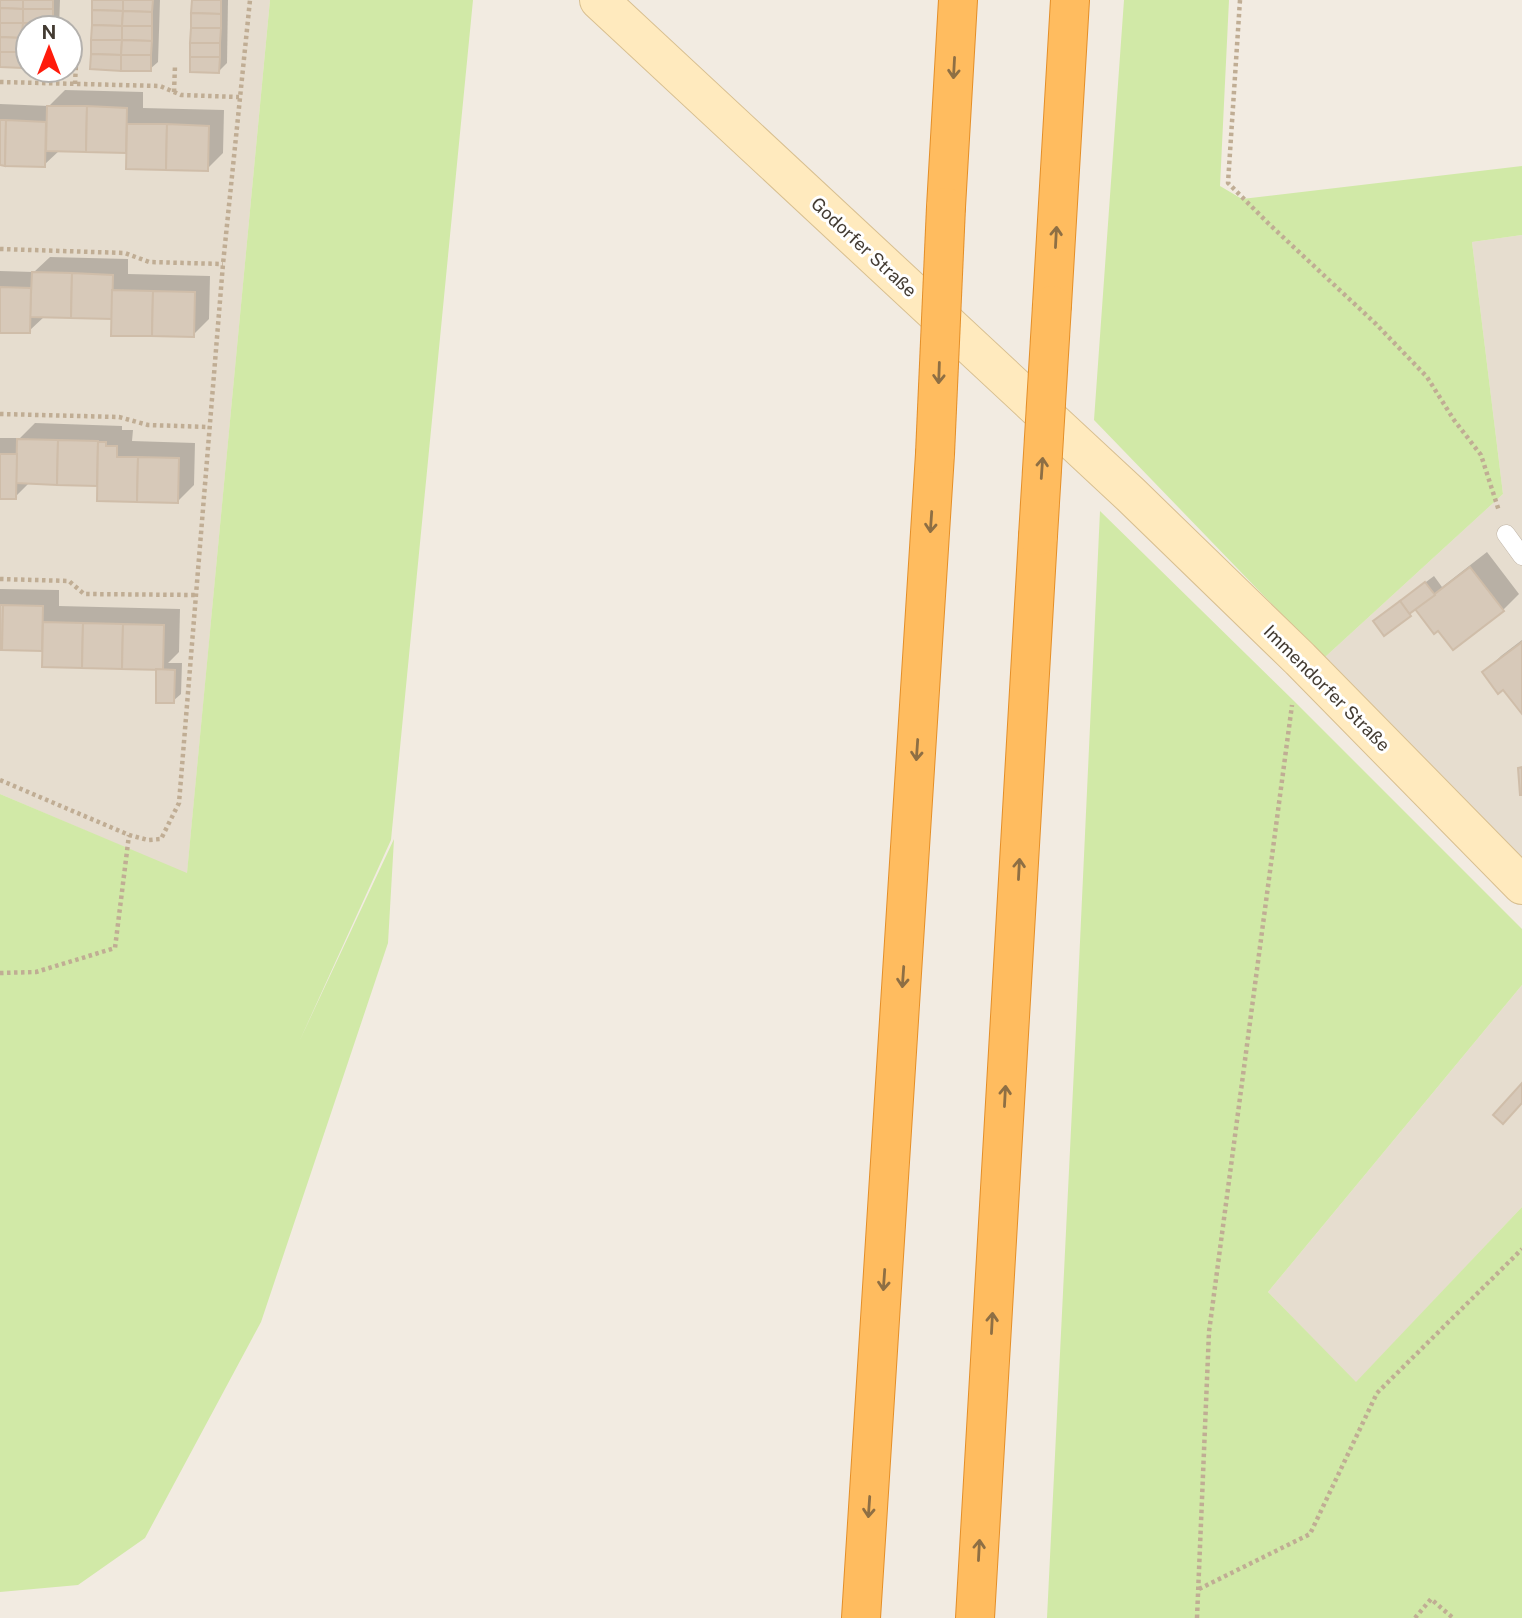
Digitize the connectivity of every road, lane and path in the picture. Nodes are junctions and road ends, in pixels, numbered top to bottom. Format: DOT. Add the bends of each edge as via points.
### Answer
graph roads {
  1 [pos="250,0"];
  2 [pos="599,0"];
  3 [pos="958,0"];
  4 [pos="1070,0"];
  5 [pos="1240,0"];
  6 [pos="175,66"];
  7 [pos="75,84"];
  8 [pos="174,92"];
  9 [pos="239,97"];
  10 [pos="0,249"];
  11 [pos="223,264"];
  12 [pos="0,414"];
  13 [pos="209,427"];
  14 [pos="1130,494"];
  15 [pos="1506,534"];
  16 [pos="1522,556"];
  17 [pos="0,579"];
  18 [pos="195,595"];
  19 [pos="1300,659"];
  20 [pos="0,780"];
  21 [pos="129,835"];
  22 [pos="1522,886"];
  23 [pos="0,973"];
  24 [pos="1522,1249"];
  25 [pos="1199,1589"];
  26 [pos="861,1618"];
  27 [pos="975,1618"];
  28 [pos="1198,1618"];
  29 [pos="1415,1618"];
  30 [pos="1453,1618"];
  1 -- 9 [label="path"];
  2 -- 14 [label="street, Godorfer Straße"];
  3 -- 26 [label="highway, one-way, bridge" via="935,454"];
  27 -- 4 [label="highway, one-way, bridge"];
  5 -- 15 [label="path" via="1228,183 1427,377 1481,455"];
  6 -- 8 [label="path"];
  7 -- 8 [label="path" via="160,86"];
  8 -- 9 [label="path"];
  9 -- 11 [label="path"];
  10 -- 11 [label="path" via="125,253 149,262"];
  11 -- 13 [label="path"];
  12 -- 13 [label="path" via="119,417 148,425"];
  13 -- 18 [label="path"];
  14 -- 19 [label="street, Immendorfer Straße"];
  15 -- 16 [label="lane"];
  17 -- 18 [label="path" via="69,581 84,594"];
  18 -- 21 [label="path" via="179,803 162,839"];
  19 -- 22 [label="street, Immendorfer Straße"];
  19 -- 25 [label="path" via="1209,1332"];
  20 -- 21 [label="path"];
  21 -- 23 [label="path" via="115,948 36,972"];
  24 -- 25 [label="path" via="1377,1393 1310,1534"];
  25 -- 28 [label="path"];
  29 -- 30 [label="path" via="1431,1600"];
}
